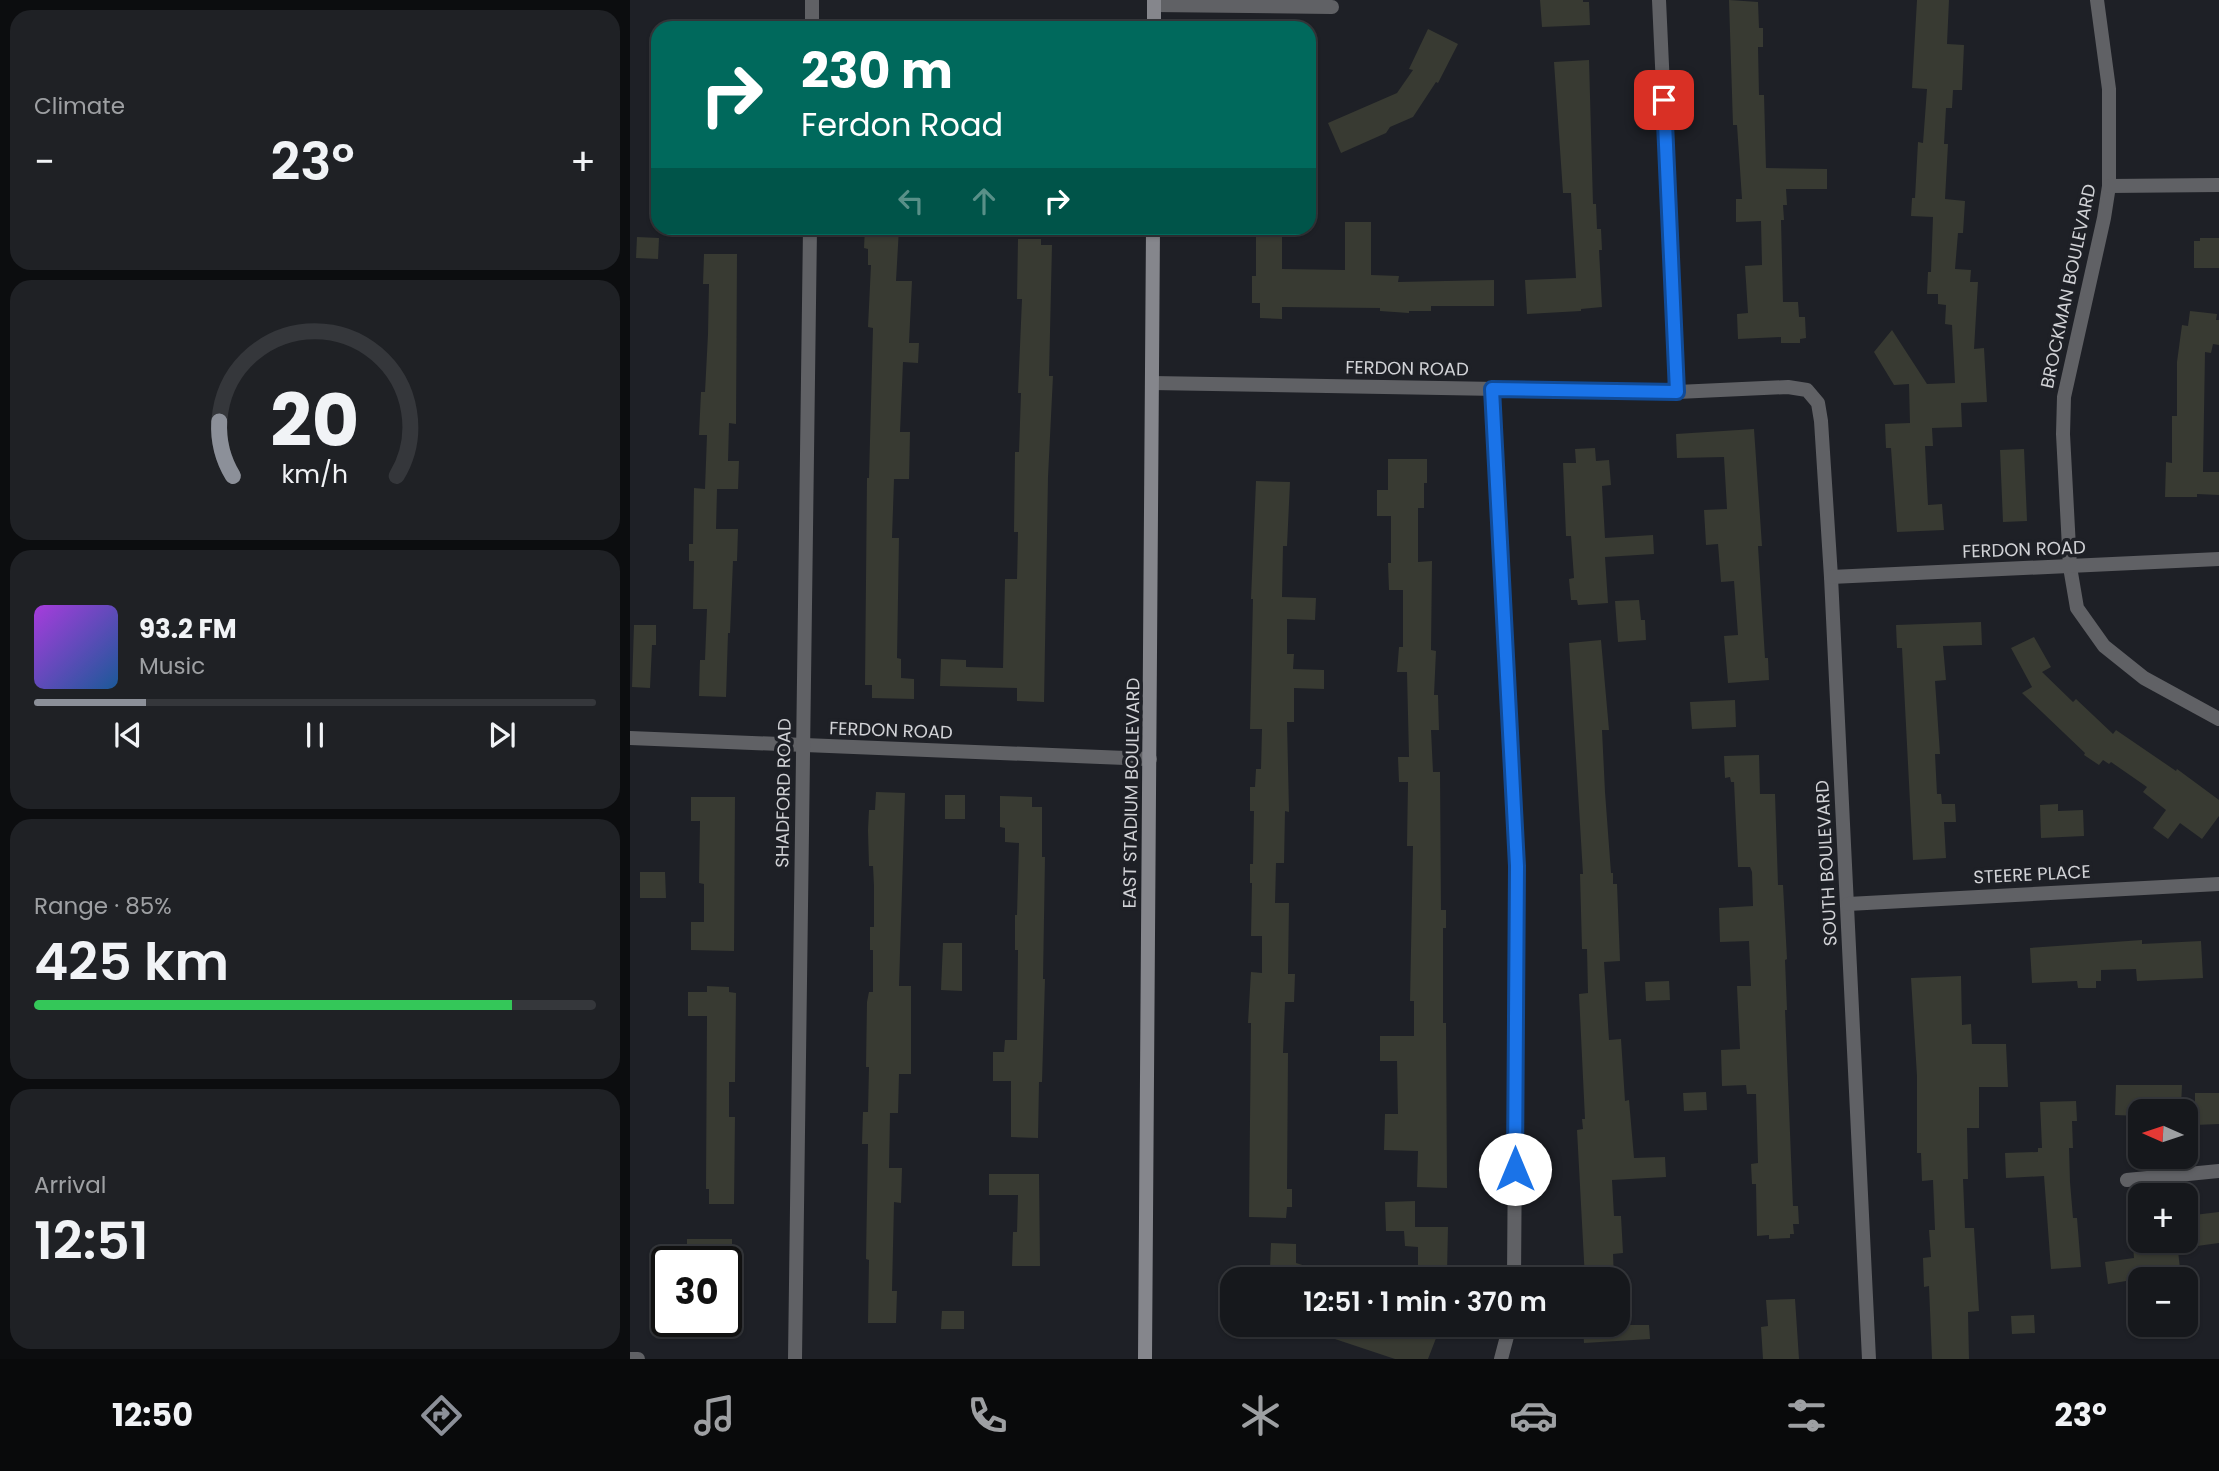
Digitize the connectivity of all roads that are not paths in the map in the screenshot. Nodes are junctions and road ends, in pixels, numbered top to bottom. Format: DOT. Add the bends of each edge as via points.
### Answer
graph roads {
  1 [pos="813,0"];
  2 [pos="1659,0"];
  3 [pos="2097,0"];
  4 [pos="1154,2"];
  5 [pos="1332,6"];
  6 [pos="812,21"];
  7 [pos="1154,21"];
  8 [pos="2219,185"];
  9 [pos="2109,186"];
  10 [pos="810,235"];
  11 [pos="1153,235"];
  12 [pos="1152,383"];
  13 [pos="1788,387"];
  14 [pos="1492,389"];
  15 [pos="1677,392"];
  16 [pos="2219,559"];
  17 [pos="2070,567"];
  18 [pos="1831,577"];
  19 [pos="2219,719"];
  20 [pos="630,738"];
  21 [pos="803,746"];
  22 [pos="1150,759"];
  23 [pos="2219,884"];
  24 [pos="1847,904"];
  25 [pos="2219,1171"];
  26 [pos="2127,1180"];
  27 [pos="1514,1267"];
  28 [pos="1507,1337"];
  29 [pos="630,1359"];
  30 [pos="638,1359"];
  31 [pos="795,1359"];
  32 [pos="1145,1359"];
  33 [pos="1501,1359"];
  34 [pos="1869,1359"];
  1 -- 6 [label="street"];
  2 -- 15 [label="street"];
  3 -- 9 [label="street, BROCKMAN BOULEVARD" via="2109,89"];
  4 -- 5 [label="street"];
  4 -- 7 [label="main road"];
  8 -- 9 [label="street"];
  9 -- 17 [label="street, BROCKMAN BOULEVARD" via="2064,397"];
  10 -- 21 [label="street, SHADFORD ROAD"];
  11 -- 12 [label="main road, EAST STADIUM BOULEVARD"];
  12 -- 14 [label="street, FERDON ROAD"];
  12 -- 22 [label="main road, EAST STADIUM BOULEVARD"];
  13 -- 15 [label="street, FERDON ROAD"];
  13 -- 18 [label="street, SOUTH BOULEVARD" via="1807,390 1818,403"];
  14 -- 15 [label="street, FERDON ROAD"];
  14 -- 27 [label="street" via="1517,866"];
  16 -- 17 [label="street, FERDON ROAD"];
  17 -- 18 [label="street, FERDON ROAD"];
  17 -- 19 [label="street, BROCKMAN BOULEVARD" via="2077,608 2104,646 2144,678"];
  18 -- 24 [label="street, SOUTH BOULEVARD"];
  20 -- 21 [label="street, FERDON ROAD"];
  21 -- 22 [label="street, FERDON ROAD"];
  21 -- 31 [label="street, SHADFORD ROAD"];
  22 -- 32 [label="main road, EAST STADIUM BOULEVARD"];
  23 -- 24 [label="street, STEERE PLACE"];
  24 -- 34 [label="street, SOUTH BOULEVARD"];
  25 -- 26 [label="street"];
  28 -- 33 [label="street"];
  29 -- 30 [label="street"];
}
